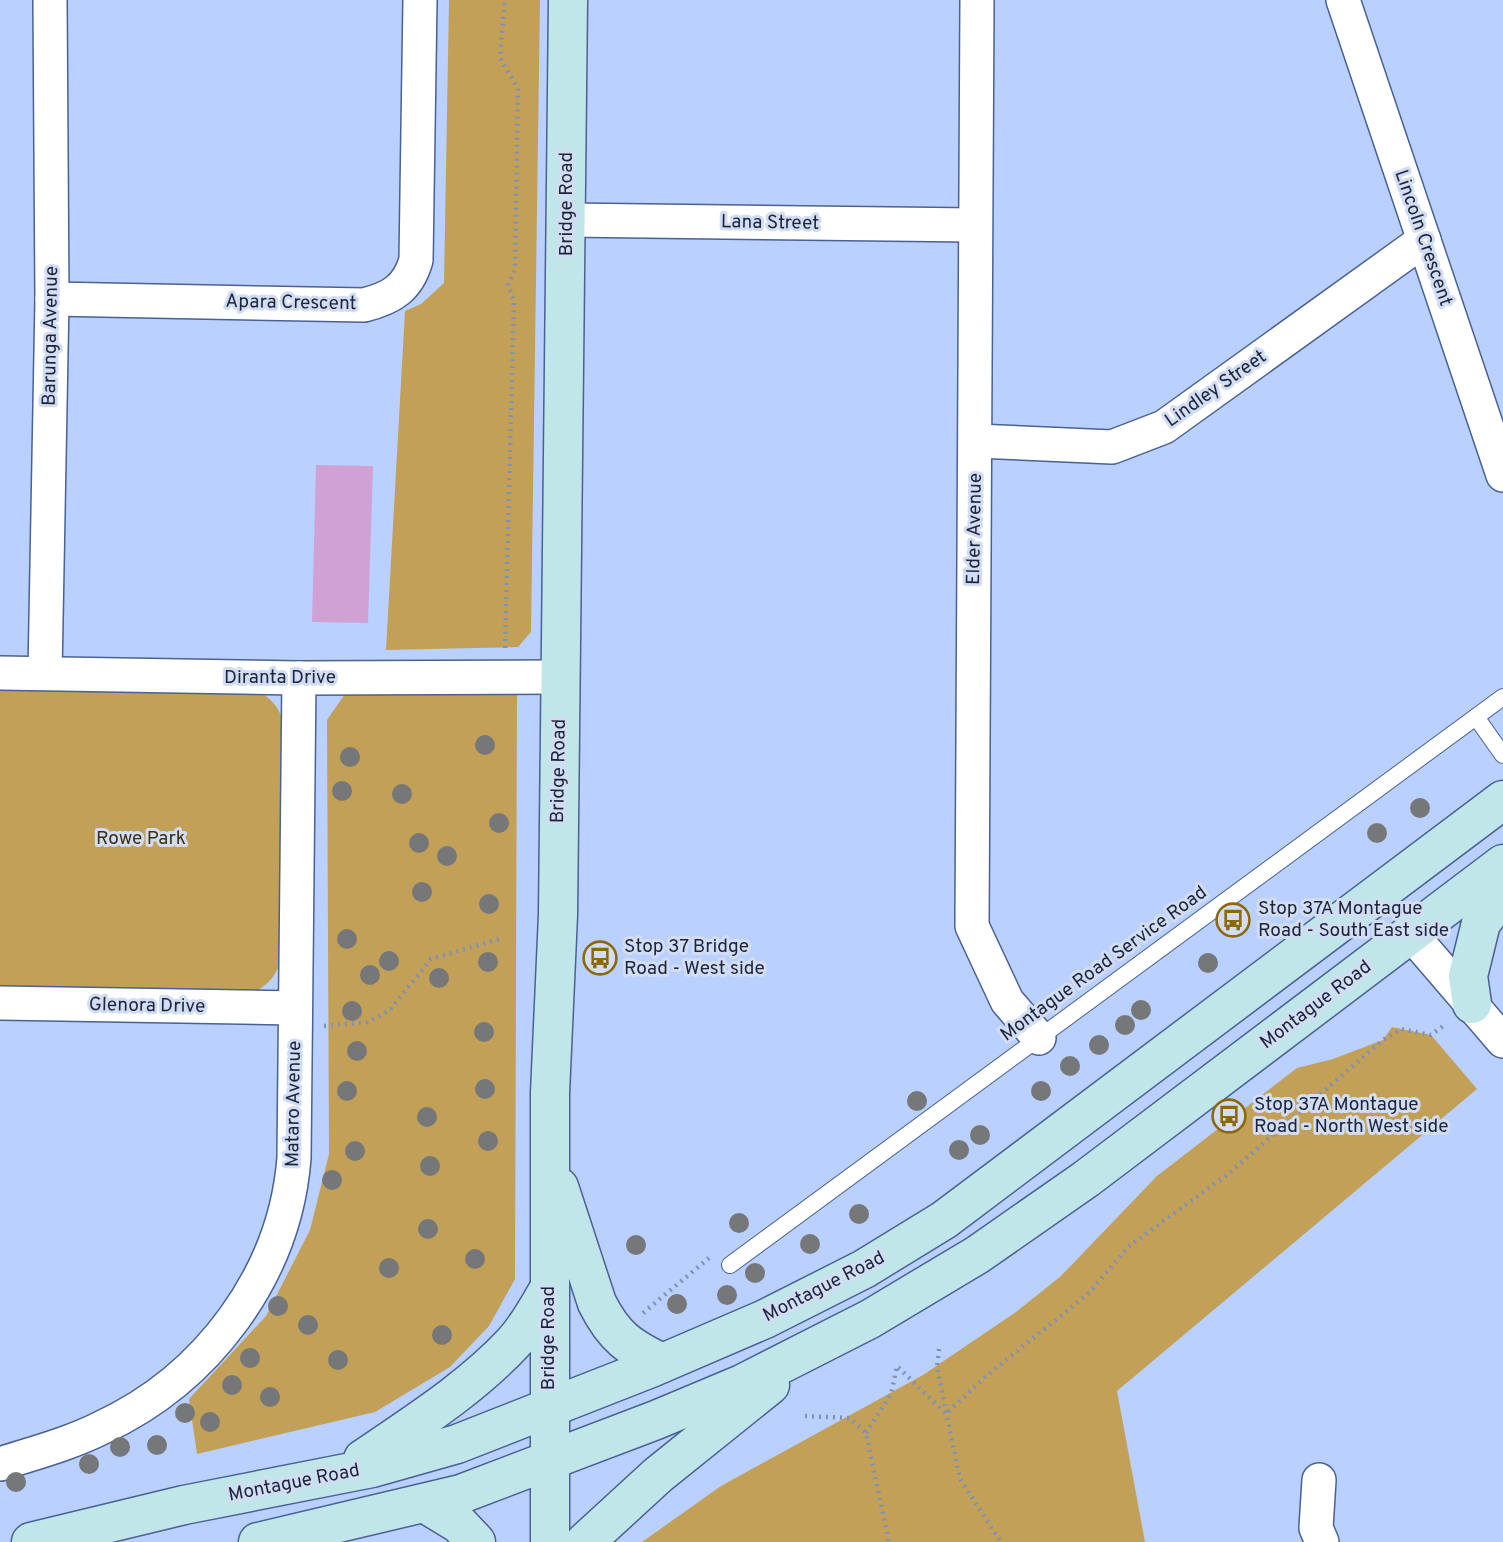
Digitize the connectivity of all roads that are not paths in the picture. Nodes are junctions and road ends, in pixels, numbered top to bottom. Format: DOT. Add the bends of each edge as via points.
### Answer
graph roads {
  1 [pos="50,0"];
  2 [pos="420,0"];
  3 [pos="568,0"];
  4 [pos="976,0"];
  5 [pos="1343,0"];
  6 [pos="567,220"];
  7 [pos="974,225"];
  8 [pos="1424,240"];
  9 [pos="52,299"];
  10 [pos="976,441"];
  11 [pos="1503,475"];
  12 [pos="0,673"];
  13 [pos="45,673"];
  14 [pos="561,677"];
  15 [pos="299,678"];
  16 [pos="1503,697"];
  17 [pos="1476,717"];
  18 [pos="1503,755"];
  19 [pos="1503,800"];
  20 [pos="1503,864"];
  21 [pos="1503,894"];
  22 [pos="1377,895"];
  23 [pos="1411,934"];
  24 [pos="0,1003"];
  25 [pos="1472,1004"];
  26 [pos="295,1009"];
  27 [pos="1039,1038"];
  28 [pos="1503,1041"];
  29 [pos="549,1155"];
  30 [pos="730,1265"];
  31 [pos="549,1289"];
  32 [pos="824,1343"];
  33 [pos="662,1363"];
  34 [pos="550,1408"];
  35 [pos="550,1460"];
  36 [pos="0,1464"];
  37 [pos="341,1474"];
  38 [pos="1319,1480"];
  39 [pos="426,1504"];
  40 [pos="31,1542"];
  41 [pos="258,1542"];
  42 [pos="476,1542"];
  43 [pos="550,1542"];
  44 [pos="585,1542"];
  45 [pos="1322,1542"];
  1 -- 9 [label="street, Barunga Avenue"];
  2 -- 9 [label="street, Apara Crescent" via="416,260 402,287 364,305"];
  3 -- 6 [label="main road, Bridge Road"];
  4 -- 7 [label="street, Elder Avenue"];
  5 -- 8 [label="street, Lincoln Crescent"];
  6 -- 7 [label="street, Lana Street"];
  6 -- 14 [label="main road, Bridge Road"];
  7 -- 10 [label="street, Elder Avenue"];
  8 -- 10 [label="street, Lindley Street" via="1164,428 1112,447"];
  8 -- 11 [label="street, Lincoln Crescent"];
  9 -- 13 [label="street, Barunga Avenue"];
  10 -- 27 [label="street, Elder Avenue" via="972,926 1007,1000"];
  12 -- 13 [label="street, Diranta Drive"];
  13 -- 15 [label="street, Diranta Drive"];
  14 -- 15 [label="street, Diranta Drive"];
  14 -- 29 [label="main road, Bridge Road"];
  15 -- 26 [label="street, Mataro Avenue"];
  16 -- 17 [label="lane, Montague Road Service Road"];
  17 -- 18 [label="lane"];
  17 -- 27 [label="lane, Montague Road Service Road"];
  19 -- 22 [label="main road, Montague Road"];
  20 -- 23 [label="main road, Montague Road"];
  21 -- 25 [label="main road" via="1481,923 1468,976"];
  22 -- 23 [label="main road"];
  22 -- 33 [label="main road, Montague Road" via="944,1220 864,1269 765,1319"];
  23 -- 25 [label="street"];
  23 -- 32 [label="main road, Montague Road" via="1086,1179 977,1255"];
  24 -- 26 [label="street, Glenora Drive"];
  25 -- 28 [label="street"];
  26 -- 36 [label="street, Mataro Avenue" via="293,1177 268,1261 237,1315 193,1367 141,1406 100,1429"];
  27 -- 30 [label="lane, Montague Road Service Road"];
  29 -- 31 [label="main road, Bridge Road"];
  29 -- 33 [label="main road" via="605,1319 627,1344"];
  31 -- 34 [label="main road, Bridge Road"];
  31 -- 37 [label="main road" via="524,1329 480,1373"];
  32 -- 35 [label="main road, Montague Road" via="742,1384"];
  32 -- 44 [label="main road" via="658,1475"];
  33 -- 34 [label="main road, Montague Road"];
  34 -- 35 [label="main road, Bridge Road"];
  34 -- 37 [label="main road, Montague Road" via="457,1444"];
  35 -- 39 [label="main road, Montague Road"];
  35 -- 43 [label="main road, Bridge Road"];
  37 -- 40 [label="main road, Montague Road"];
  38 -- 45 [label="street" via="1316,1528"];
  39 -- 41 [label="main road, Montague Road"];
  39 -- 42 [label="main road" via="459,1524"];
}
